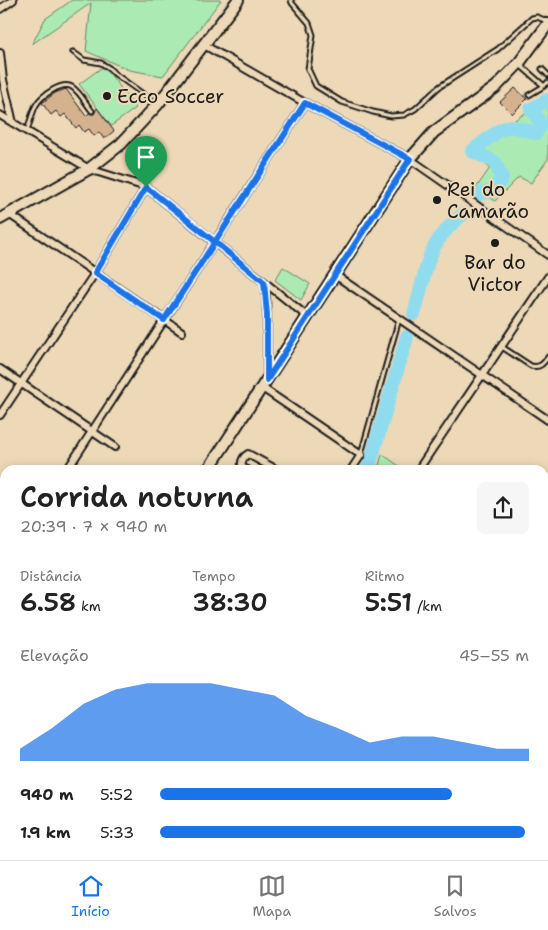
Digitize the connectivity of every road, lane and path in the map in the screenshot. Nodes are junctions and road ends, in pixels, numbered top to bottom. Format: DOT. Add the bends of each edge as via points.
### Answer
graph roads {
  1 [pos="13,0"];
  2 [pos="238,0"];
  3 [pos="291,0"];
  4 [pos="0,9"];
  5 [pos="548,23"];
  6 [pos="204,45"];
  7 [pos="73,52"];
  8 [pos="0,53"];
  9 [pos="519,63"];
  10 [pos="542,69"];
  11 [pos="548,75"];
  12 [pos="548,82"];
  13 [pos="544,86"];
  14 [pos="529,95"];
  15 [pos="305,103"];
  16 [pos="158,104"];
  17 [pos="92,111"];
  18 [pos="0,115"];
  19 [pos="13,123"];
  20 [pos="27,132"];
  21 [pos="410,159"];
  22 [pos="89,169"];
  23 [pos="146,187"];
  24 [pos="4,216"];
  25 [pos="215,242"];
  26 [pos="548,255"];
  27 [pos="95,273"];
  28 [pos="335,275"];
  29 [pos="548,277"];
  30 [pos="264,282"];
  31 [pos="308,317"];
  32 [pos="400,319"];
  33 [pos="164,320"];
  34 [pos="182,332"];
  35 [pos="501,347"];
  36 [pos="548,357"];
  37 [pos="0,369"];
  38 [pos="482,375"];
  39 [pos="21,384"];
  40 [pos="264,384"];
  41 [pos="0,415"];
  42 [pos="548,420"];
  43 [pos="92,432"];
  44 [pos="114,447"];
  45 [pos="361,455"];
  46 [pos="70,465"];
  47 [pos="211,465"];
  48 [pos="242,465"];
  49 [pos="268,465"];
  50 [pos="354,465"];
  51 [pos="421,465"];
  1 -- 4 [label="street"];
  2 -- 6 [label="main road"];
  3 -- 5 [label="lane" via="310,23 313,35 308,69 316,86 342,102 391,116 404,115 415,109 439,86 498,49 532,18"];
  5 -- 9 [label="main road"];
  6 -- 15 [label="street"];
  6 -- 16 [label="main road"];
  7 -- 16 [label="lane" via="84,60 101,63"];
  8 -- 19 [label="street"];
  9 -- 13 [label="lane"];
  9 -- 21 [label="main road" via="484,98 434,132"];
  10 -- 11 [label="lane"];
  12 -- 13 [label="lane"];
  13 -- 14 [label="lane"];
  15 -- 21 [label="street"];
  15 -- 25 [label="street"];
  16 -- 22 [label="main road" via="122,144"];
  17 -- 20 [label="lane" via="75,89 64,85 40,99"];
  18 -- 19 [label="street"];
  19 -- 20 [label="street"];
  20 -- 22 [label="street"];
  21 -- 26 [label="street"];
  21 -- 28 [label="main road"];
  22 -- 23 [label="street"];
  22 -- 24 [label="main road"];
  23 -- 25 [label="street"];
  23 -- 27 [label="street"];
  24 -- 27 [label="street"];
  25 -- 30 [label="street"];
  25 -- 33 [label="street"];
  27 -- 33 [label="street"];
  27 -- 39 [label="street"];
  28 -- 31 [label="main road"];
  28 -- 32 [label="street"];
  29 -- 35 [label="street"];
  30 -- 31 [label="street"];
  30 -- 40 [label="street" via="267,314"];
  31 -- 40 [label="main road"];
  32 -- 38 [label="street"];
  32 -- 45 [label="lane"];
  33 -- 34 [label="street"];
  33 -- 43 [label="street"];
  35 -- 36 [label="lane" via="531,366 542,365"];
  35 -- 38 [label="street"];
  37 -- 39 [label="street"];
  38 -- 42 [label="street"];
  38 -- 51 [label="street"];
  39 -- 41 [label="street"];
  39 -- 43 [label="street"];
  40 -- 45 [label="street"];
  40 -- 47 [label="main road"];
  43 -- 44 [label="street"];
  43 -- 46 [label="street"];
  45 -- 50 [label="street"];
  48 -- 49 [label="street" via="242,459 248,454"];
}
